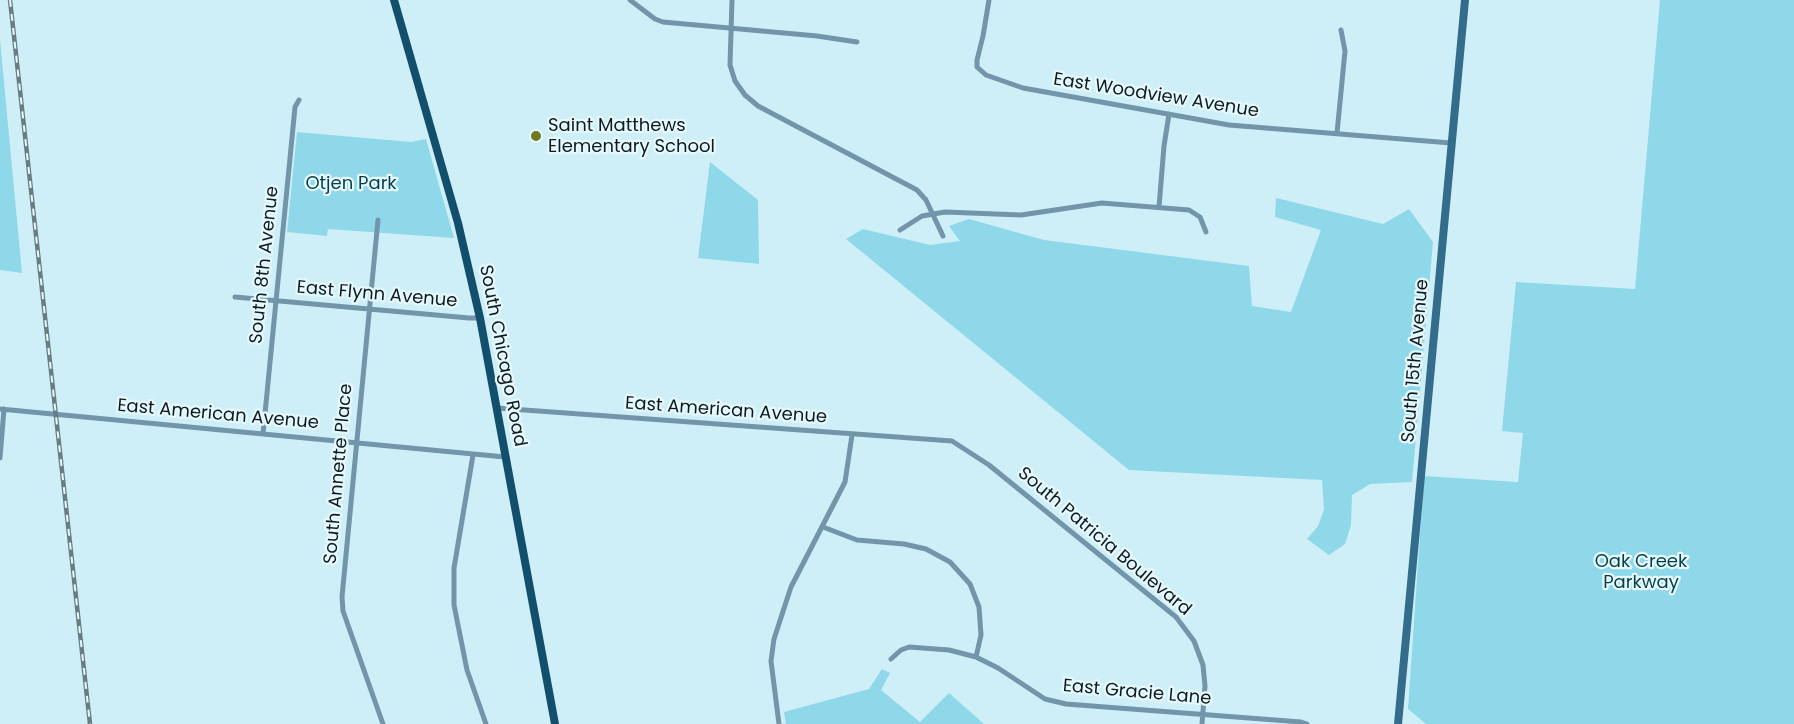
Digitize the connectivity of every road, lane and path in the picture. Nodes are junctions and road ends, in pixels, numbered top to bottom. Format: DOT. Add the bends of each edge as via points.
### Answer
graph roads {
  1 [pos="394,0"];
  2 [pos="630,0"];
  3 [pos="732,0"];
  4 [pos="989,0"];
  5 [pos="1465,0"];
  6 [pos="731,29"];
  7 [pos="1341,30"];
  8 [pos="857,42"];
  9 [pos="298,100"];
  10 [pos="1169,114"];
  11 [pos="1337,134"];
  12 [pos="1451,143"];
  13 [pos="1159,207"];
  14 [pos="934,214"];
  15 [pos="378,220"];
  16 [pos="900,230"];
  17 [pos="1206,232"];
  18 [pos="943,236"];
  19 [pos="235,297"];
  20 [pos="278,301"];
  21 [pos="369,308"];
  22 [pos="480,318"];
  23 [pos="497,408"];
  24 [pos="2,409"];
  25 [pos="263,434"];
  26 [pos="852,435"];
  27 [pos="952,441"];
  28 [pos="357,443"];
  29 [pos="473,455"];
  30 [pos="505,457"];
  31 [pos="0,458"];
  32 [pos="823,527"];
  33 [pos="976,657"];
  34 [pos="891,659"];
  35 [pos="1203,714"];
  36 [pos="383,724"];
  37 [pos="486,724"];
  38 [pos="555,724"];
  39 [pos="779,724"];
  40 [pos="1202,724"];
  41 [pos="1306,724"];
  42 [pos="1398,724"];
  1 -- 22 [label="main road, South Chicago Road" via="457,218"];
  2 -- 6 [label="street" via="663,22"];
  3 -- 6 [label="street"];
  4 -- 10 [label="street, East Woodview Avenue" via="977,60 982,73 1023,88"];
  5 -- 12 [label="street, South 15th Avenue"];
  6 -- 8 [label="street"];
  6 -- 14 [label="street" via="731,70 749,100 905,182 922,195"];
  7 -- 11 [label="street" via="1345,51"];
  9 -- 20 [label="street, South 8th Avenue"];
  10 -- 11 [label="street, East Woodview Avenue" via="1229,125"];
  10 -- 13 [label="street"];
  11 -- 12 [label="street, East Woodview Avenue"];
  12 -- 42 [label="street, South 15th Avenue"];
  13 -- 14 [label="street" via="1102,203 1029,214"];
  13 -- 17 [label="street" via="1194,211"];
  14 -- 16 [label="street" via="916,219"];
  14 -- 18 [label="street"];
  15 -- 21 [label="street, South Annette Place"];
  19 -- 20 [label="street, East Flynn Avenue"];
  20 -- 21 [label="street, East Flynn Avenue"];
  20 -- 25 [label="street, South 8th Avenue"];
  21 -- 22 [label="street, East Flynn Avenue"];
  21 -- 28 [label="street, South Annette Place"];
  22 -- 23 [label="main road, South Chicago Road"];
  23 -- 26 [label="street, East American Avenue"];
  23 -- 30 [label="main road, South Chicago Road"];
  24 -- 25 [label="street, East American Avenue"];
  24 -- 31 [label="street"];
  25 -- 28 [label="street, East American Avenue"];
  26 -- 27 [label="street, East American Avenue"];
  26 -- 32 [label="street" via="845,482"];
  27 -- 35 [label="street, South Patricia Boulevard" via="989,465 1176,617 1194,641 1203,665"];
  28 -- 29 [label="street, East American Avenue"];
  28 -- 36 [label="street, South Annette Place" via="343,610"];
  29 -- 30 [label="street, East American Avenue"];
  29 -- 37 [label="street" via="454,568 454,605 462,652"];
  30 -- 38 [label="main road, South Chicago Road"];
  32 -- 33 [label="street" via="857,540 926,549 950,562 970,584 979,607 981,635"];
  32 -- 39 [label="street" via="791,587 774,639 771,661"];
  33 -- 34 [label="street, East Gracie Lane" via="909,647"];
  33 -- 35 [label="street, East Gracie Lane" via="1046,699 1066,704"];
  35 -- 40 [label="street, South Patricia Boulevard"];
  35 -- 41 [label="street, East Gracie Lane"];
}
